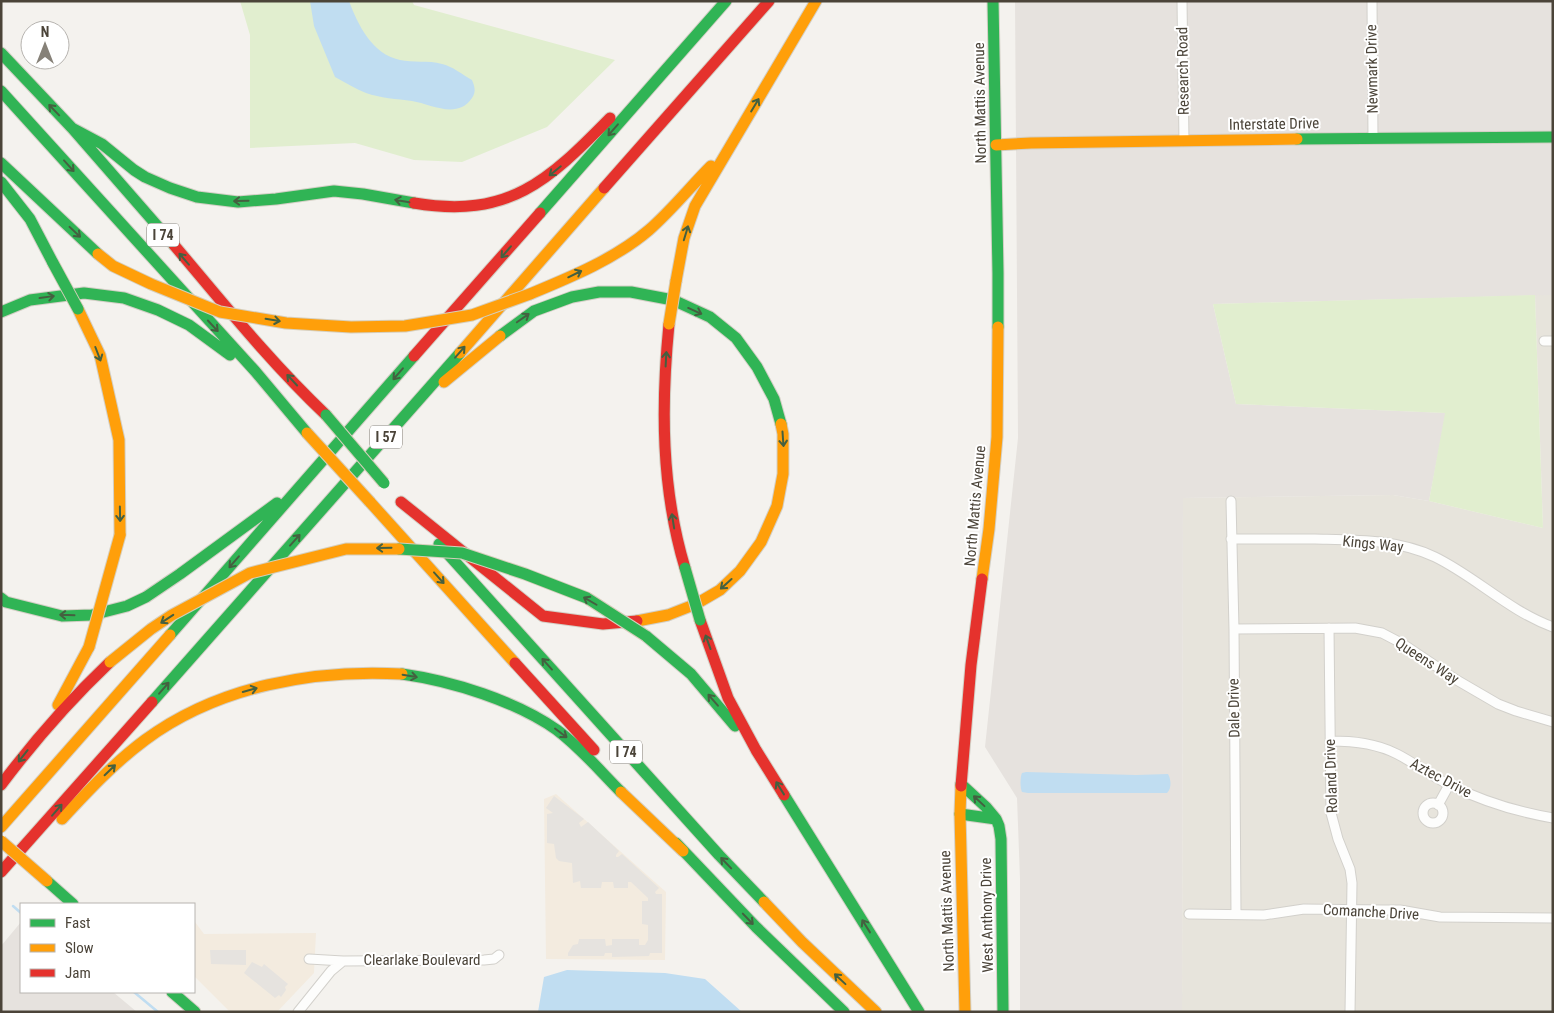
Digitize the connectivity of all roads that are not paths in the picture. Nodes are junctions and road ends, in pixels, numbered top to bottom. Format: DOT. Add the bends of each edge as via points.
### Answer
graph roads {
  1 [pos="726,1"];
  2 [pos="769,1"];
  3 [pos="816,1"];
  4 [pos="993,1"];
  5 [pos="1182,1"];
  6 [pos="1372,1"];
  7 [pos="703,27"];
  8 [pos="1,53"];
  9 [pos="1,91"];
  10 [pos="72,128"];
  11 [pos="1553,137"];
  12 [pos="1373,138"];
  13 [pos="1184,141"];
  14 [pos="996,145"];
  15 [pos="730,147"];
  16 [pos="1,163"];
  17 [pos="1,182"];
  18 [pos="1,312"];
  19 [pos="286,406"];
  20 [pos="404,415"];
  21 [pos="303,484"];
  22 [pos="393,492"];
  23 [pos="1231,501"];
  24 [pos="1232,539"];
  25 [pos="1,598"];
  26 [pos="1553,627"];
  27 [pos="1330,628"];
  28 [pos="1234,629"];
  29 [pos="1553,722"];
  30 [pos="46,727"];
  31 [pos="1330,741"];
  32 [pos="756,750"];
  33 [pos="961,784"];
  34 [pos="1,785"];
  35 [pos="1449,785"];
  36 [pos="1438,805"];
  37 [pos="960,814"];
  38 [pos="1553,818"];
  39 [pos="996,819"];
  40 [pos="1,827"];
  41 [pos="1,840"];
  42 [pos="683,851"];
  43 [pos="1,872"];
  44 [pos="1,878"];
  45 [pos="72,903"];
  46 [pos="1352,909"];
  47 [pos="1189,914"];
  48 [pos="1236,914"];
  49 [pos="1553,918"];
  50 [pos="499,955"];
  51 [pos="309,959"];
  52 [pos="344,961"];
  53 [pos="173,993"];
  54 [pos="195,1012"];
  55 [pos="298,1012"];
  56 [pos="844,1012"];
  57 [pos="876,1012"];
  58 [pos="919,1012"];
  59 [pos="966,1012"];
  60 [pos="1003,1012"];
  61 [pos="1350,1012"];
  1 -- 7 [label="main road, I 57"];
  20 -- 2 [label="main road, I 57, one-way"];
  15 -- 3 [label="main road, one-way"];
  4 -- 14 [label="main road, North Mattis Avenue"];
  5 -- 13 [label="street, Research Road"];
  6 -- 12 [label="street, Newmark Drive"];
  7 -- 10 [label="main road, one-way" via="557,170 521,194 473,207 446,208 334,191 253,201 220,200 162,185 134,169 102,144"];
  7 -- 21 [label="main road, I 57, one-way"];
  10 -- 8 [label="main road, I 74, one-way"];
  9 -- 19 [label="main road, I 74, one-way"];
  22 -- 10 [label="main road, I 74, one-way, bridge" via="269,356"];
  11 -- 12 [label="main road, Interstate Drive"];
  12 -- 13 [label="main road, Interstate Drive"];
  13 -- 14 [label="main road, Interstate Drive"];
  14 -- 33 [label="main road, North Mattis Avenue" via="997,437"];
  16 -- 15 [label="main road, one-way, bridge" via="114,266 220,312 286,323 406,326 472,315 577,274 649,230"];
  32 -- 15 [label="main road, one-way, bridge" via="728,698 700,620 674,526 666,474 666,355 684,238 696,206"];
  17 -- 30 [label="main road, one-way, bridge" via="30,219 100,355 119,440 120,535 89,647"];
  18 -- 19 [label="main road, one-way" via="30,300 84,292 124,298 189,325 228,354"];
  19 -- 42 [label="main road, I 74, one-way, bridge"];
  20 -- 22 [label="main road, one-way" via="534,310 572,297 599,292 631,292 673,300 710,317 736,338 757,367 774,400 783,434 783,474 777,506 761,542 740,571 720,590 668,615 643,621 603,624 543,616"];
  43 -- 20 [label="main road, I 57, one-way"];
  21 -- 25 [label="main road, one-way" via="180,574 127,606 92,615 62,616"];
  21 -- 40 [label="main road, I 57, one-way"];
  57 -- 22 [label="main road, I 74, one-way" via="802,942 719,855"];
  23 -- 24 [label="street, Dale Drive"];
  24 -- 26 [label="street, Kings Way" via="1362,540 1406,546 1436,558 1510,606"];
  24 -- 28 [label="street, Dale Drive"];
  27 -- 28 [label="street, Queens Way"];
  27 -- 29 [label="street, Queens Way" via="1367,630 1392,638 1478,694 1516,712"];
  27 -- 31 [label="street, Roland Drive"];
  28 -- 48 [label="street, Dale Drive"];
  32 -- 30 [label="main road, one-way, bridge" via="690,674 646,636 587,598 462,553 389,548 346,549 250,573 152,629 110,662"];
  30 -- 34 [label="main road, one-way"];
  31 -- 35 [label="street, Aztec Drive" via="1360,742 1387,749"];
  31 -- 46 [label="street, Roland Drive" via="1331,814 1350,869"];
  58 -- 32 [label="main road, one-way"];
  33 -- 37 [label="main road, North Mattis Avenue"];
  39 -- 33 [label="main road, one-way"];
  35 -- 36 [label="street"];
  35 -- 38 [label="street, Aztec Drive" via="1498,804"];
  37 -- 39 [label="main road"];
  37 -- 59 [label="main road, North Mattis Avenue"];
  39 -- 60 [label="main road, West Anthony Drive" via="1001,839"];
  41 -- 45 [label="main road, bridge"];
  44 -- 42 [label="main road, one-way" via="126,755 159,730 227,697 332,673 404,674 435,680 498,700 535,716 575,744"];
  42 -- 56 [label="main road, I 74, one-way"];
  46 -- 48 [label="street, Comanche Drive"];
  46 -- 49 [label="street, Comanche Drive" via="1400,910 1440,917"];
  46 -- 61 [label="street, Roland Drive"];
  47 -- 48 [label="street, Comanche Drive"];
  50 -- 52 [label="street, Clearlake Boulevard" via="484,960"];
  51 -- 52 [label="street, Clearlake Boulevard"];
  52 -- 55 [label="street, Clearlake Boulevard" via="331,971"];
  53 -- 54 [label="main road"];
}
